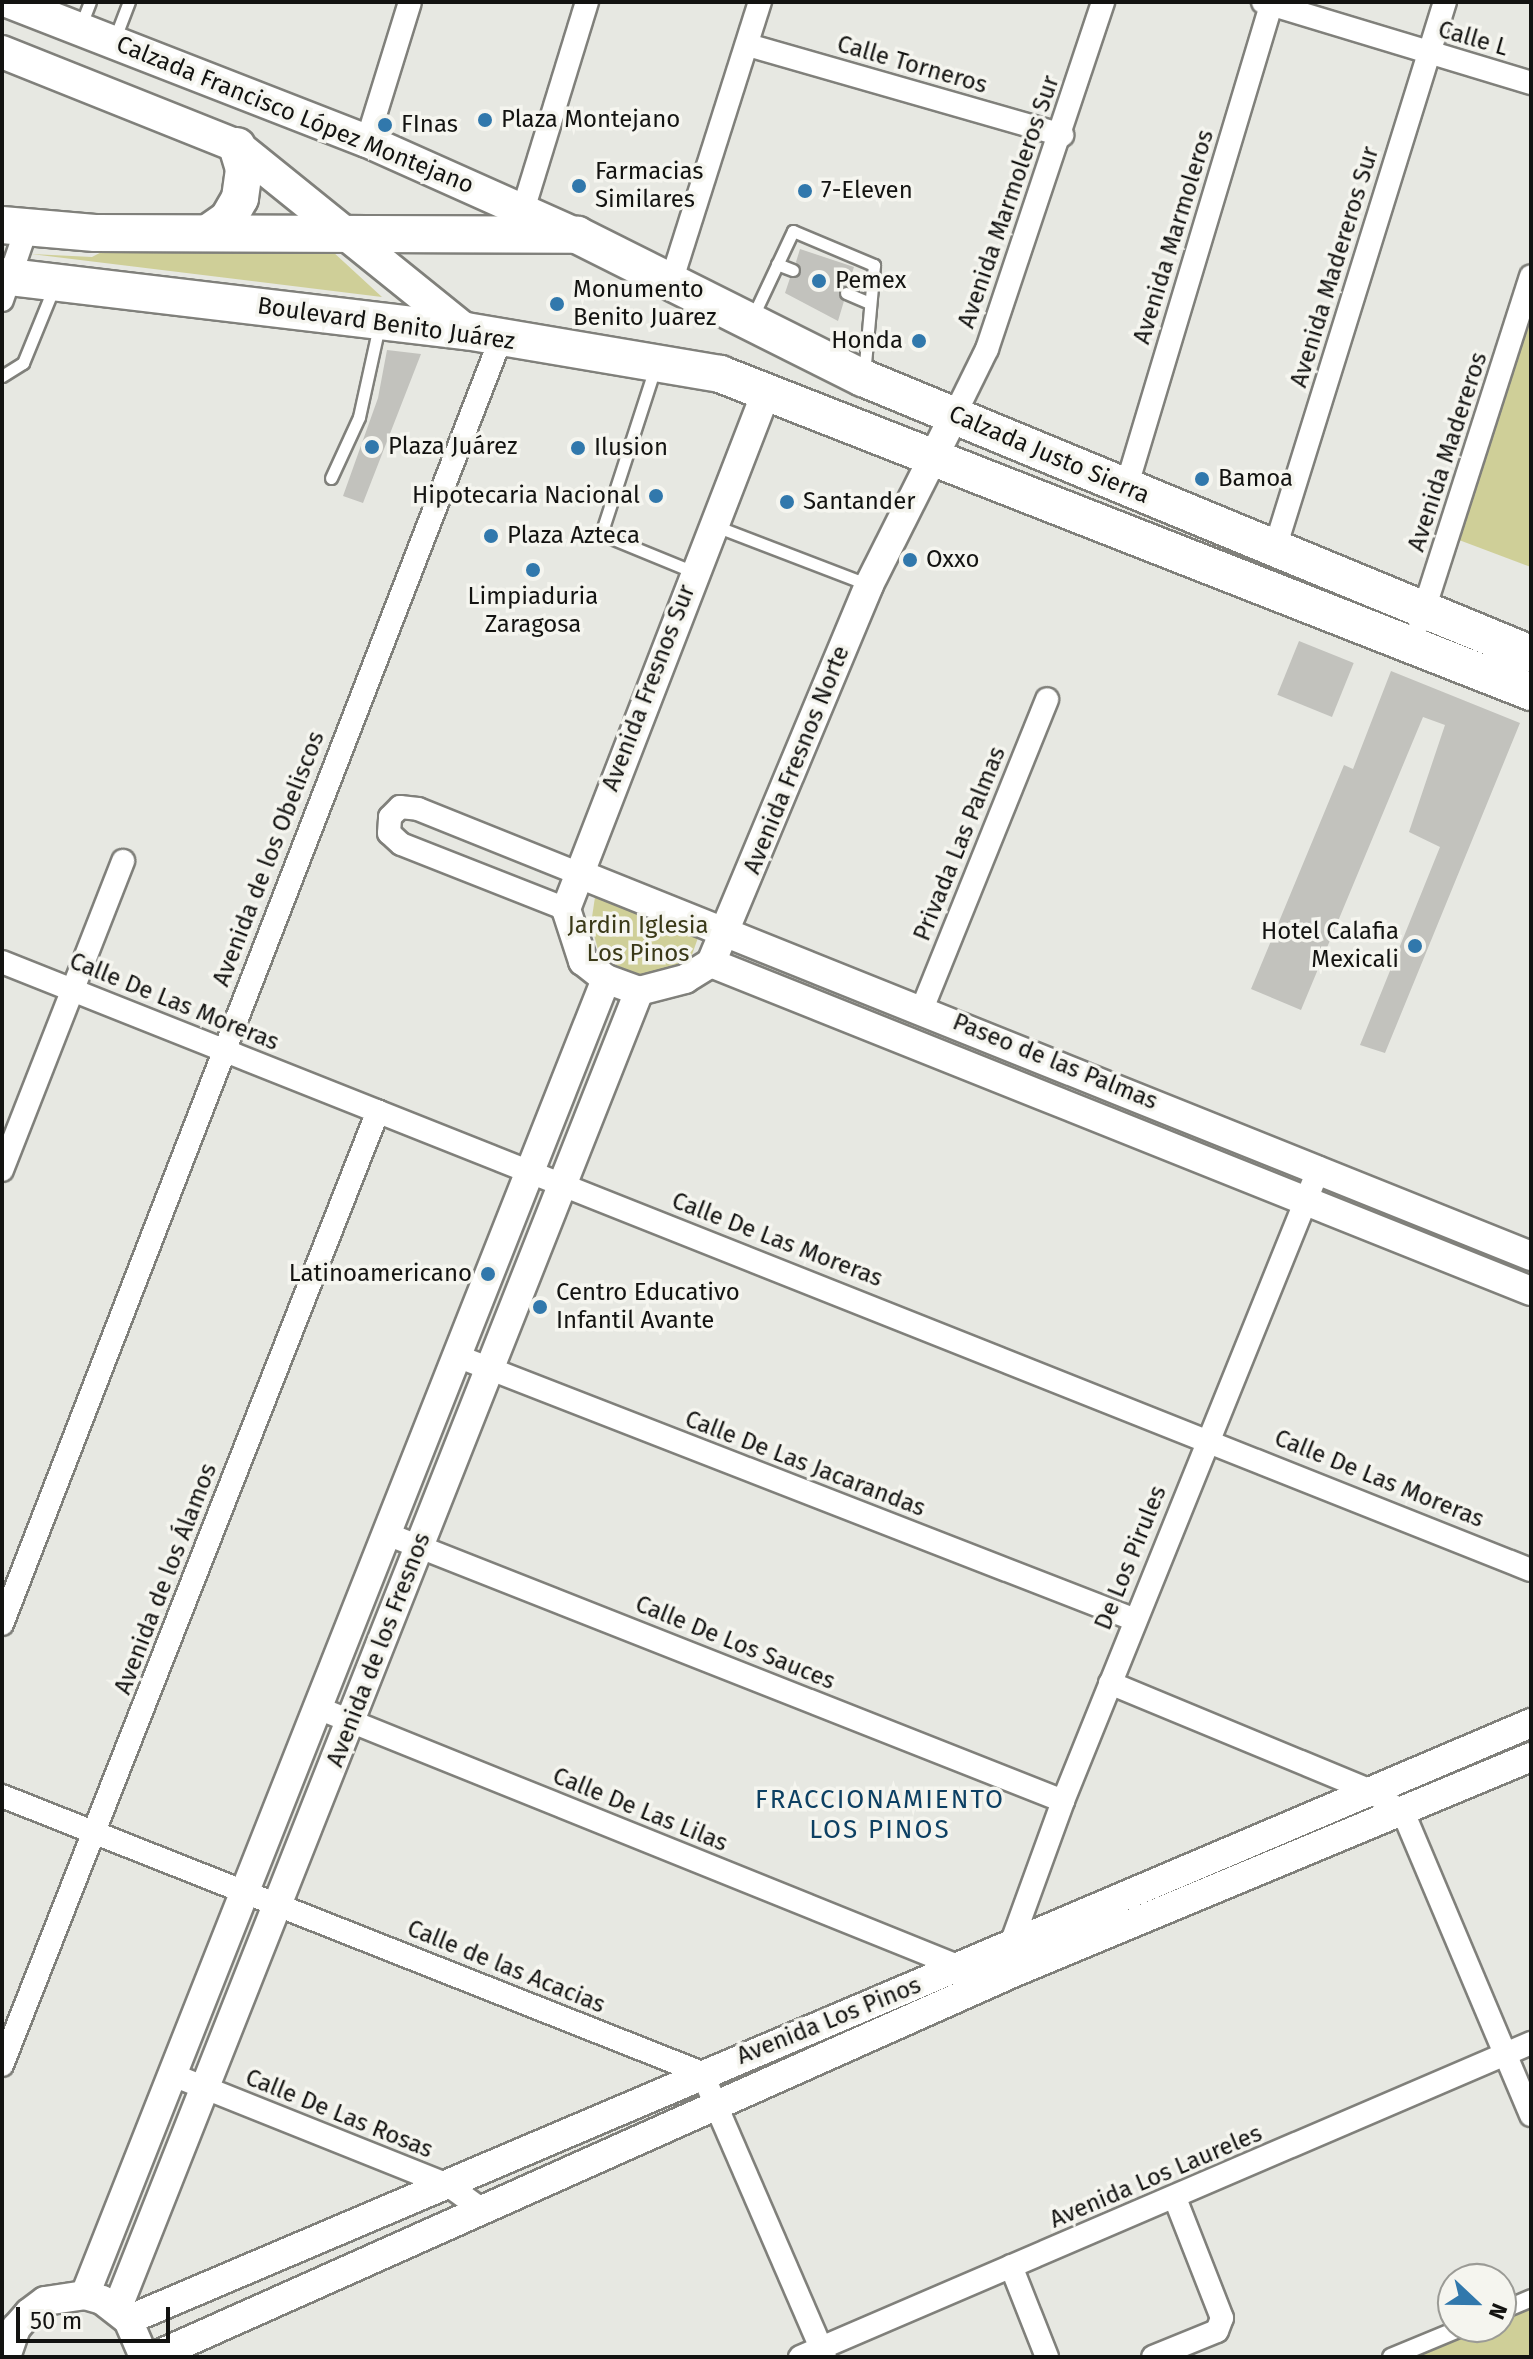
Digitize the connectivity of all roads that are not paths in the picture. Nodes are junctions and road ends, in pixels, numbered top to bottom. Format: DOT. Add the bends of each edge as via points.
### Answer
graph roads {
  1 [pos="10,2"];
  2 [pos="129,2"];
  3 [pos="410,2"];
  4 [pos="587,2"];
  5 [pos="760,2"];
  6 [pos="1103,2"];
  7 [pos="1445,2"];
  8 [pos="1269,3"];
  9 [pos="85,16"];
  10 [pos="113,42"];
  11 [pos="748,45"];
  12 [pos="2,52"];
  13 [pos="1429,54"];
  14 [pos="1531,83"];
  15 [pos="1062,135"];
  16 [pos="367,141"];
  17 [pos="237,146"];
  18 [pos="519,221"];
  19 [pos="14,226"];
  20 [pos="208,233"];
  21 [pos="341,234"];
  22 [pos="777,264"];
  23 [pos="793,270"];
  24 [pos="1531,276"];
  25 [pos="672,279"];
  26 [pos="56,282"];
  27 [pos="5,284"];
  28 [pos="846,293"];
  29 [pos="870,303"];
  30 [pos="380,321"];
  31 [pos="751,321"];
  32 [pos="466,331"];
  33 [pos="501,338"];
  34 [pos="656,364"];
  35 [pos="2,376"];
  36 [pos="863,378"];
  37 [pos="767,390"];
  38 [pos="955,414"];
  39 [pos="931,456"];
  40 [pos="331,478"];
  41 [pos="1126,488"];
  42 [pos="713,525"];
  43 [pos="1275,548"];
  44 [pos="695,572"];
  45 [pos="869,585"];
  46 [pos="1418,627"];
  47 [pos="1531,654"];
  48 [pos="1531,692"];
  49 [pos="1047,699"];
  50 [pos="123,861"];
  51 [pos="577,873"];
  52 [pos="566,909"];
  53 [pos="726,933"];
  54 [pos="2,962"];
  55 [pos="711,963"];
  56 [pos="606,979"];
  57 [pos="74,991"];
  58 [pos="639,991"];
  59 [pos="922,1009"];
  60 [pos="223,1049"];
  61 [pos="378,1111"];
  62 [pos="1319,1168"];
  63 [pos="2,1170"];
  64 [pos="529,1170"];
  65 [pos="562,1183"];
  66 [pos="1305,1198"];
  67 [pos="1531,1256"];
  68 [pos="1525,1289"];
  69 [pos="457,1356"];
  70 [pos="489,1368"];
  71 [pos="1207,1437"];
  72 [pos="387,1534"];
  73 [pos="420,1547"];
  74 [pos="1531,1570"];
  75 [pos="1135,1620"];
  76 [pos="2,1624"];
  77 [pos="1110,1683"];
  78 [pos="318,1708"];
  79 [pos="352,1722"];
  80 [pos="1531,1723"];
  81 [pos="1531,1757"];
  82 [pos="1368,1790"];
  83 [pos="2,1796"];
  84 [pos="1063,1801"];
  85 [pos="1403,1812"];
  86 [pos="95,1832"];
  87 [pos="246,1892"];
  88 [pos="279,1906"];
  89 [pos="1011,1944"];
  90 [pos="960,1967"];
  91 [pos="1015,1972"];
  92 [pos="974,1992"];
  93 [pos="1531,2043"];
  94 [pos="1504,2055"];
  95 [pos="2,2065"];
  96 [pos="702,2073"];
  97 [pos="173,2075"];
  98 [pos="206,2088"];
  99 [pos="717,2108"];
  100 [pos="1531,2115"];
  101 [pos="448,2185"];
  102 [pos="1175,2198"];
  103 [pos="481,2209"];
  104 [pos="1011,2266"];
  105 [pos="85,2295"];
  106 [pos="123,2314"];
  107 [pos="1437,2338"];
  108 [pos="815,2354"];
  109 [pos="6,2357"];
  110 [pos="144,2357"];
  111 [pos="153,2357"];
  112 [pos="1047,2357"];
  113 [pos="1153,2357"];
  114 [pos="1391,2357"];
  1 -- 9 [label="main road, Calzada Francisco López Montejano"];
  2 -- 10 [label="lane"];
  3 -- 16 [label="street"];
  4 -- 18 [label="street"];
  5 -- 11 [label="street"];
  6 -- 15 [label="street, Avenida Marmoleros Sur"];
  7 -- 13 [label="street, Avenida Madereros Sur"];
  8 -- 13 [label="street, Calle L"];
  8 -- 41 [label="street, Avenida Marmoleros"];
  9 -- 10 [label="main road, Calzada Francisco López Montejano"];
  10 -- 16 [label="main road, Calzada Francisco López Montejano"];
  11 -- 15 [label="street, Calle Torneros"];
  11 -- 25 [label="street"];
  12 -- 17 [label="main road"];
  13 -- 14 [label="street, Calle L"];
  13 -- 43 [label="street, Avenida Madereros Sur"];
  15 -- 38 [label="street, Avenida Marmoleros Sur" via="974,382"];
  16 -- 18 [label="main road, Calzada Francisco López Montejano"];
  17 -- 20 [label="main road" via="244,169 240,198 228,219"];
  17 -- 21 [label="main road" via="279,176"];
  18 -- 21 [label="main road"];
  18 -- 25 [label="main road, Calzada Justo Sierra" via="577,235"];
  19 -- 20 [label="main road"];
  19 -- 27 [label="street"];
  20 -- 21 [label="main road"];
  21 -- 32 [label="main road"];
  22 -- 23 [label="lane"];
  22 -- 29 [label="lane" via="793,231 874,265"];
  22 -- 31 [label="lane"];
  24 -- 46 [label="street, Avenida Madereros"];
  25 -- 31 [label="main road, Calzada Justo Sierra"];
  26 -- 27 [label="main road, Boulevard Benito Juárez"];
  26 -- 30 [label="main road, Boulevard Benito Juárez"];
  26 -- 35 [label="lane" via="23,363"];
  28 -- 29 [label="lane"];
  29 -- 36 [label="lane"];
  30 -- 32 [label="main road, Boulevard Benito Juárez"];
  30 -- 40 [label="lane" via="359,417"];
  31 -- 36 [label="main road, Calzada Justo Sierra"];
  32 -- 33 [label="main road, Boulevard Benito Juárez"];
  33 -- 34 [label="main road, Boulevard Benito Juárez"];
  33 -- 60 [label="street, Avenida de los Obeliscos"];
  34 -- 37 [label="main road, Boulevard Benito Juárez" via="720,374"];
  34 -- 44 [label="lane" via="601,534"];
  36 -- 38 [label="main road, Calzada Justo Sierra"];
  37 -- 39 [label="main road, Calzada Justo Sierra"];
  37 -- 42 [label="street, Avenida Fresnos Sur"];
  38 -- 39 [label="street, Avenida Fresnos Norte"];
  38 -- 41 [label="main road, Calzada Justo Sierra"];
  39 -- 45 [label="street, Avenida Fresnos Norte"];
  39 -- 46 [label="main road, Calzada Justo Sierra"];
  41 -- 43 [label="main road, Calzada Justo Sierra"];
  42 -- 44 [label="street, Avenida Fresnos Sur"];
  42 -- 45 [label="lane"];
  43 -- 46 [label="main road, Calzada Justo Sierra"];
  44 -- 51 [label="street, Avenida Fresnos Sur"];
  45 -- 53 [label="street, Avenida Fresnos Norte"];
  46 -- 47 [label="main road, Calzada Justo Sierra"];
  46 -- 48 [label="main road, Calzada Justo Sierra"];
  49 -- 59 [label="street, Privada Las Palmas"];
  50 -- 57 [label="street"];
  51 -- 52 [label="street, Avenida Fresnos Sur"];
  51 -- 52 [label="street" via="418,809 400,807 390,817 389,833 401,844"];
  51 -- 53 [label="street, Paseo de las Palmas"];
  52 -- 56 [label="street" via="583,961"];
  53 -- 55 [label="street, Avenida Fresnos Norte"];
  53 -- 59 [label="street, Paseo de las Palmas"];
  54 -- 57 [label="street, Calle De Las Moreras"];
  55 -- 58 [label="street" via="685,979"];
  55 -- 66 [label="street, Paseo de las Palmas"];
  56 -- 58 [label="street"];
  56 -- 64 [label="street, Avenida de los Fresnos"];
  57 -- 60 [label="street, Calle De Las Moreras"];
  57 -- 63 [label="street"];
  58 -- 65 [label="street, Avenida de los Fresnos"];
  59 -- 62 [label="street, Paseo de las Palmas"];
  60 -- 61 [label="street, Calle De Las Moreras"];
  60 -- 76 [label="street, Avenida de los Obeliscos"];
  61 -- 64 [label="street, Calle De Las Moreras"];
  61 -- 86 [label="street, Avenida de los Álamos"];
  62 -- 66 [label="street, De Los Pirules"];
  62 -- 67 [label="street, Paseo de las Palmas"];
  64 -- 65 [label="street, Calle De Las Moreras"];
  64 -- 69 [label="street, Avenida de los Fresnos"];
  65 -- 70 [label="street, Avenida de los Fresnos"];
  65 -- 71 [label="street, Calle De Las Moreras"];
  66 -- 68 [label="street, Paseo de las Palmas"];
  66 -- 71 [label="street, De Los Pirules"];
  67 -- 68 [label="street"];
  69 -- 70 [label="street, Calle De Las Jacarandas"];
  69 -- 72 [label="street, Avenida de los Fresnos"];
  70 -- 73 [label="street, Avenida de los Fresnos"];
  70 -- 75 [label="street, Calle De Las Jacarandas"];
  71 -- 74 [label="street, Calle De Las Moreras"];
  71 -- 75 [label="street, De Los Pirules"];
  72 -- 73 [label="street, Calle De Los Sauces"];
  72 -- 78 [label="street, Avenida de los Fresnos"];
  73 -- 79 [label="street, Avenida de los Fresnos"];
  73 -- 84 [label="street, Calle De Los Sauces"];
  75 -- 77 [label="street, De Los Pirules"];
  77 -- 82 [label="street"];
  77 -- 84 [label="street, De Los Pirules"];
  78 -- 79 [label="street, Calle De Las Lilas"];
  78 -- 87 [label="street, Avenida de los Fresnos"];
  79 -- 88 [label="street, Avenida de los Fresnos"];
  79 -- 90 [label="street, Calle De Las Lilas"];
  80 -- 82 [label="street, Avenida Los Pinos"];
  81 -- 85 [label="street, Avenida Los Pinos"];
  82 -- 85 [label="street"];
  82 -- 89 [label="street, Avenida Los Pinos"];
  83 -- 86 [label="street, Calle de las Acacias"];
  84 -- 89 [label="street, De Los Pirules"];
  85 -- 91 [label="street, Avenida Los Pinos"];
  85 -- 94 [label="street"];
  86 -- 87 [label="street, Calle de las Acacias"];
  86 -- 95 [label="street, Avenida de los Álamos"];
  87 -- 88 [label="street, Calle de las Acacias"];
  87 -- 97 [label="street, Avenida de los Fresnos"];
  88 -- 96 [label="street, Calle de las Acacias"];
  88 -- 98 [label="street, Avenida de los Fresnos"];
  89 -- 90 [label="street, Avenida Los Pinos"];
  89 -- 91 [label="street, De Los Pirules"];
  90 -- 92 [label="street"];
  90 -- 96 [label="street, Avenida Los Pinos"];
  91 -- 92 [label="street, Avenida Los Pinos"];
  92 -- 99 [label="street, Avenida Los Pinos"];
  93 -- 94 [label="street, Avenida Los Laureles"];
  94 -- 100 [label="street"];
  94 -- 102 [label="street, Avenida Los Laureles"];
  96 -- 99 [label="street"];
  96 -- 101 [label="street, Avenida Los Pinos"];
  97 -- 98 [label="street, Calle De Las Rosas"];
  97 -- 105 [label="street, Avenida de los Fresnos"];
  98 -- 101 [label="street, Calle De Las Rosas"];
  98 -- 106 [label="street, Avenida de los Fresnos"];
  99 -- 103 [label="street, Avenida Los Pinos"];
  99 -- 108 [label="street"];
  101 -- 103 [label="street, Calle De Las Rosas"];
  101 -- 106 [label="street, Avenida Los Pinos"];
  102 -- 104 [label="street, Avenida Los Laureles"];
  102 -- 113 [label="street" via="1222,2318 1217,2331"];
  103 -- 111 [label="street, Avenida Los Pinos"];
  104 -- 108 [label="street, Avenida Los Laureles"];
  104 -- 112 [label="street"];
  105 -- 106 [label="street"];
  105 -- 109 [label="street" via="45,2301 29,2313 16,2328"];
  106 -- 110 [label="street"];
  107 -- 114 [label="street"];
}
